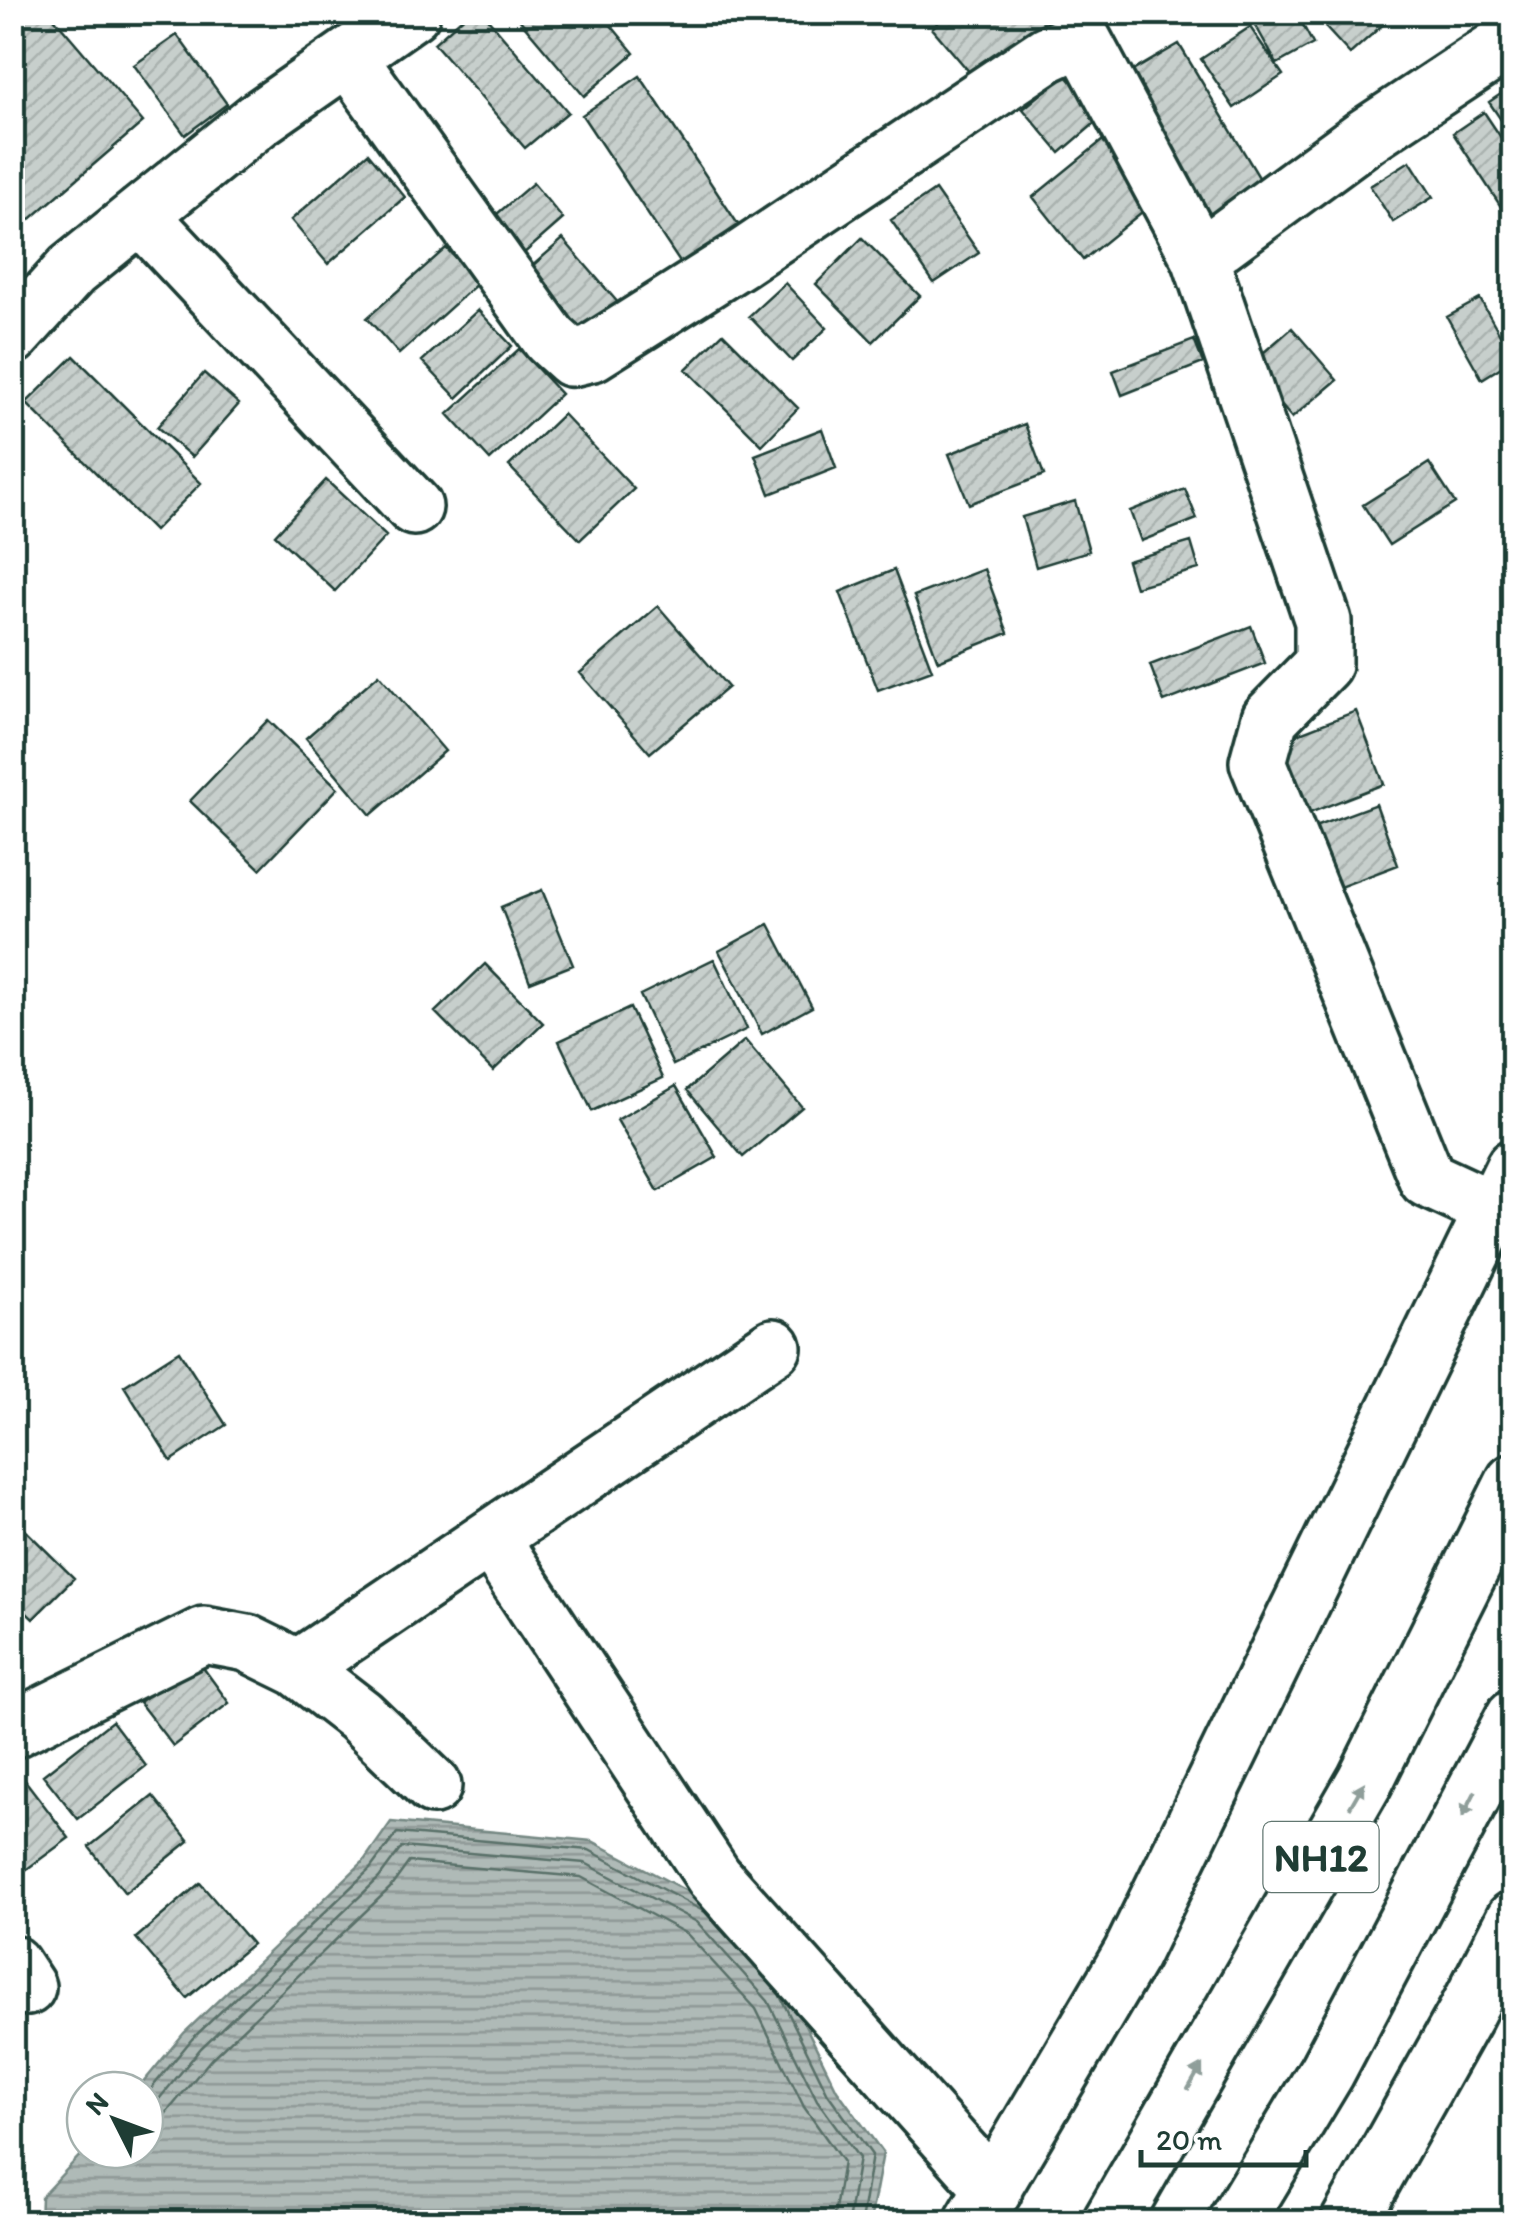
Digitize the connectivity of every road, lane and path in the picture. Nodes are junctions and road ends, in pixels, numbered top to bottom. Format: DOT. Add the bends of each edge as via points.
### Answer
graph roads {
  1 [pos="412,12"];
  2 [pos="1074,26"];
  3 [pos="1514,38"];
  4 [pos="348,57"];
  5 [pos="140,215"];
  6 [pos="1200,258"];
  7 [pos="12,336"];
  8 [pos="414,507"];
  9 [pos="1504,1188"];
  10 [pos="773,1347"];
  11 [pos="1514,1482"];
  12 [pos="491,1539"];
  13 [pos="298,1668"];
  14 [pos="1514,1717"];
  15 [pos="12,1730"];
  16 [pos="433,1786"];
  17 [pos="1514,1919"];
  18 [pos="983,2206"];
  19 [pos="1111,2222"];
  20 [pos="1236,2222"];
  21 [pos="1349,2222"];
  1 -- 4 [label="main road"];
  2 -- 4 [label="main road" via="1046,54 756,249 592,354 571,358 550,339"];
  2 -- 6 [label="main road"];
  3 -- 6 [label="main road"];
  4 -- 5 [label="main road"];
  5 -- 7 [label="main road" via="72,270"];
  5 -- 8 [label="main road"];
  6 -- 9 [label="main road" via="1323,621 1322,664 1270,718 1258,762 1427,1179"];
  9 -- 18 [label="main road" via="1132,1954"];
  10 -- 12 [label="main road"];
  19 -- 11 [label="main road, NH12, one-way" via="1365,1782"];
  12 -- 13 [label="main road"];
  12 -- 18 [label="main road" via="714,1878"];
  13 -- 15 [label="main road" via="246,1643 204,1635"];
  13 -- 16 [label="main road"];
  14 -- 20 [label="main road, NH12, one-way" via="1328,2071"];
  17 -- 21 [label="main road"];
}
